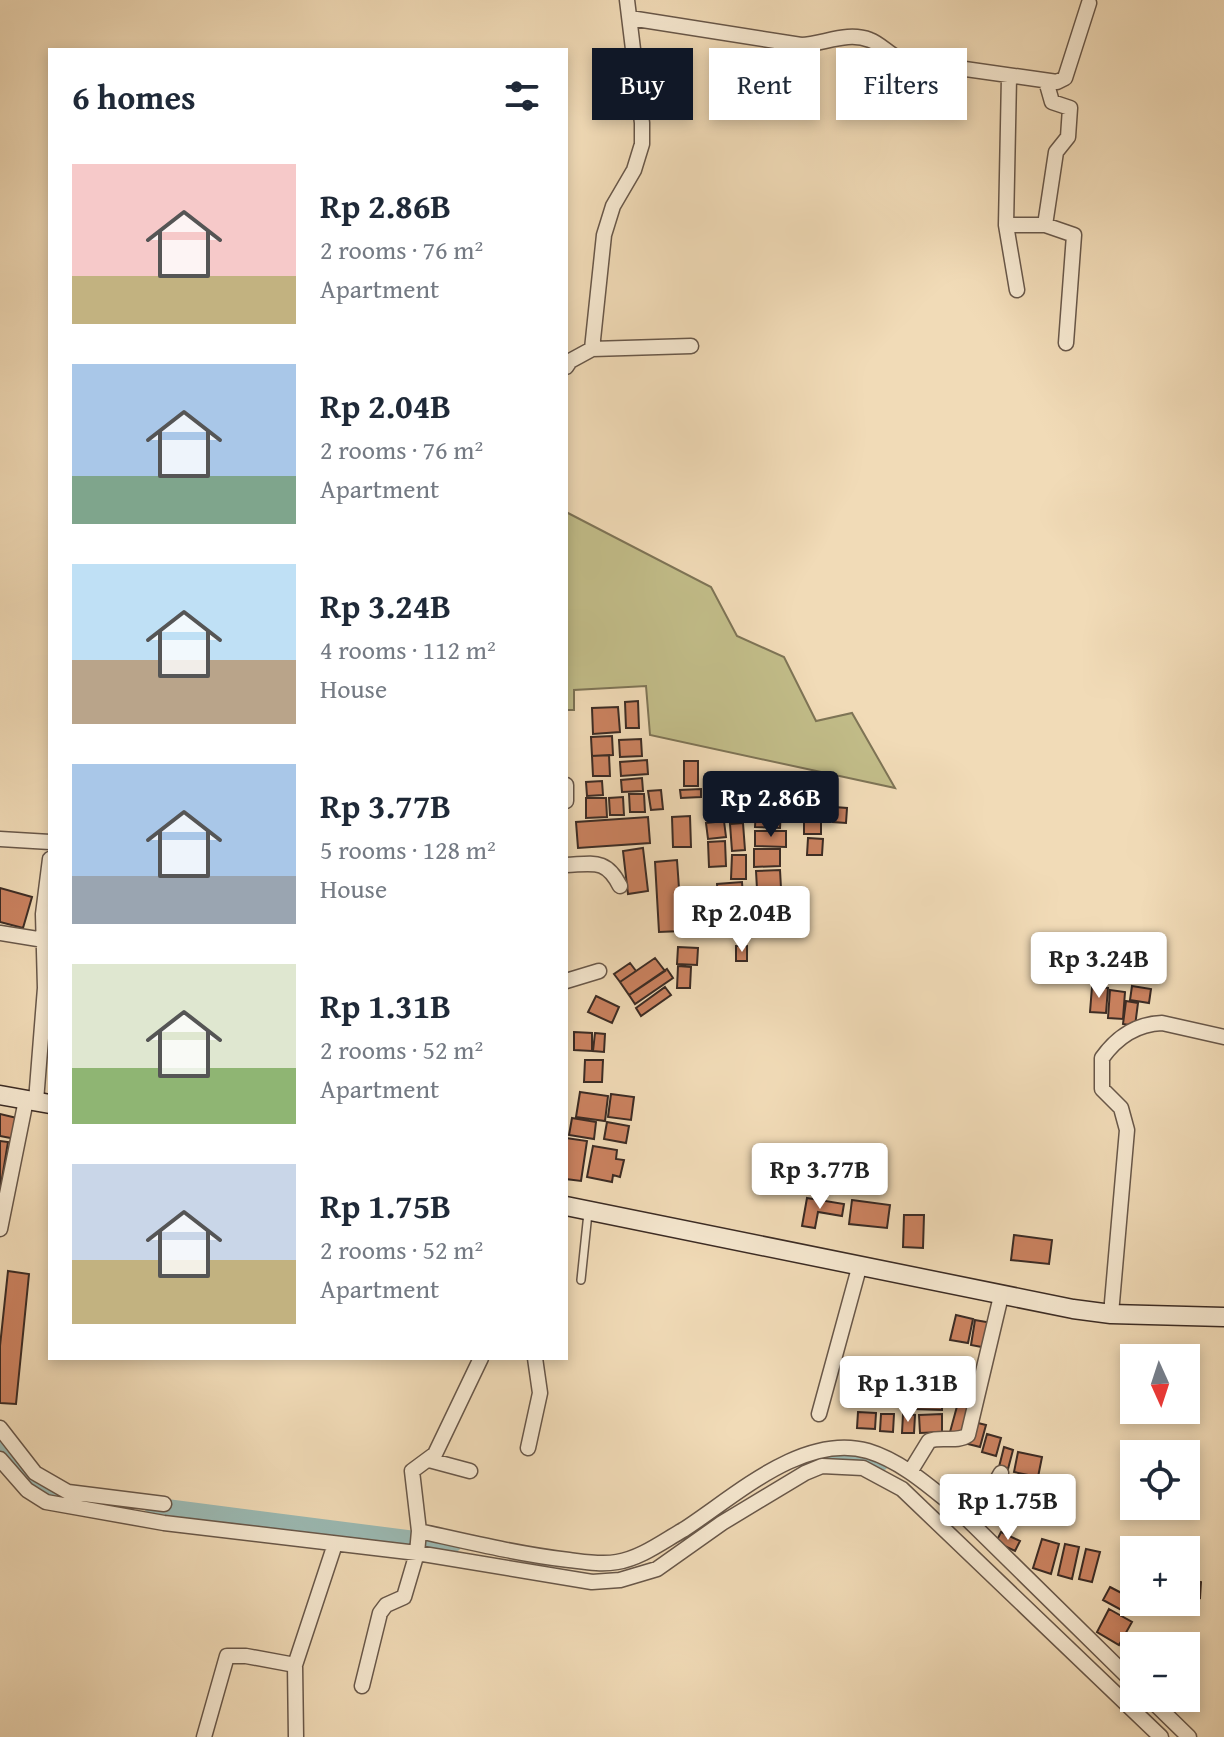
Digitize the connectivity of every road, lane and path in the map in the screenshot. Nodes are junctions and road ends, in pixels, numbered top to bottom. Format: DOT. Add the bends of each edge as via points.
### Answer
graph roads {
  1 [pos="627,0"];
  2 [pos="1089,3"];
  3 [pos="630,18"];
  4 [pos="1009,77"];
  5 [pos="1046,81"];
  6 [pos="1006,225"];
  7 [pos="1045,225"];
  8 [pos="1017,290"];
  9 [pos="1066,343"];
  10 [pos="691,346"];
  11 [pos="592,349"];
  12 [pos="568,364"];
  13 [pos="0,839"];
  14 [pos="48,842"];
  15 [pos="568,865"];
  16 [pos="48,875"];
  17 [pos="620,886"];
  18 [pos="0,933"];
  19 [pos="44,940"];
  20 [pos="599,971"];
  21 [pos="568,980"];
  22 [pos="1224,1037"];
  23 [pos="0,1095"];
  24 [pos="37,1102"];
  25 [pos="568,1206"];
  26 [pos="588,1210"];
  27 [pos="0,1229"];
  28 [pos="859,1268"];
  29 [pos="581,1280"];
  30 [pos="1001,1296"];
  31 [pos="1111,1314"];
  32 [pos="1224,1317"];
  33 [pos="480,1360"];
  34 [pos="535,1360"];
  35 [pos="819,1414"];
  36 [pos="0,1428"];
  37 [pos="528,1448"];
  38 [pos="0,1459"];
  39 [pos="429,1460"];
  40 [pos="470,1471"];
  41 [pos="910,1472"];
  42 [pos="1001,1473"];
  43 [pos="164,1504"];
  44 [pos="972,1524"];
  45 [pos="418,1542"];
  46 [pos="335,1544"];
  47 [pos="295,1665"];
  48 [pos="1107,1670"];
  49 [pos="1120,1676"];
  50 [pos="362,1686"];
  51 [pos="1163,1712"];
  52 [pos="204,1737"];
  53 [pos="296,1737"];
  54 [pos="1161,1737"];
  55 [pos="1189,1737"];
  1 -- 3 [label="street"];
  2 -- 5 [label="street" via="1063,80"];
  3 -- 4 [label="street" via="801,45 859,37 902,60"];
  3 -- 11 [label="street" via="642,144 604,235"];
  4 -- 5 [label="street"];
  4 -- 6 [label="street"];
  5 -- 7 [label="street" via="1052,102 1070,108 1068,137 1056,152"];
  6 -- 7 [label="street"];
  6 -- 8 [label="street"];
  7 -- 9 [label="street" via="1074,235"];
  10 -- 11 [label="street"];
  11 -- 12 [label="street"];
  13 -- 14 [label="street"];
  15 -- 17 [label="street" via="606,866"];
  16 -- 19 [label="street"];
  18 -- 19 [label="street"];
  19 -- 24 [label="street"];
  20 -- 21 [label="street"];
  22 -- 31 [label="street" via="1153,1023 1122,1035 1102,1058 1102,1089 1121,1108 1127,1130"];
  23 -- 24 [label="street"];
  24 -- 27 [label="street"];
  25 -- 26 [label="street"];
  26 -- 28 [label="street"];
  26 -- 29 [label="lane"];
  28 -- 30 [label="street"];
  28 -- 35 [label="street"];
  30 -- 31 [label="street"];
  30 -- 41 [label="street" via="968,1435 929,1441"];
  31 -- 32 [label="street"];
  33 -- 39 [label="street"];
  34 -- 37 [label="street" via="540,1393"];
  36 -- 43 [label="street" via="35,1473 68,1492"];
  38 -- 46 [label="street" via="27,1490 46,1502"];
  39 -- 40 [label="street"];
  39 -- 45 [label="street" via="411,1473"];
  41 -- 44 [label="street"];
  41 -- 45 [label="street" via="868,1451 816,1452 745,1486 653,1548 618,1562"];
  42 -- 44 [label="street"];
  44 -- 48 [label="street"];
  45 -- 46 [label="street"];
  45 -- 48 [label="street" via="592,1582 620,1580 657,1569 805,1473 822,1466 863,1468 902,1489"];
  45 -- 50 [label="street" via="404,1597 380,1613"];
  46 -- 47 [label="street"];
  47 -- 52 [label="street" via="227,1656"];
  47 -- 53 [label="street"];
  48 -- 49 [label="street"];
  48 -- 54 [label="street"];
  51 -- 55 [label="street"];
}
